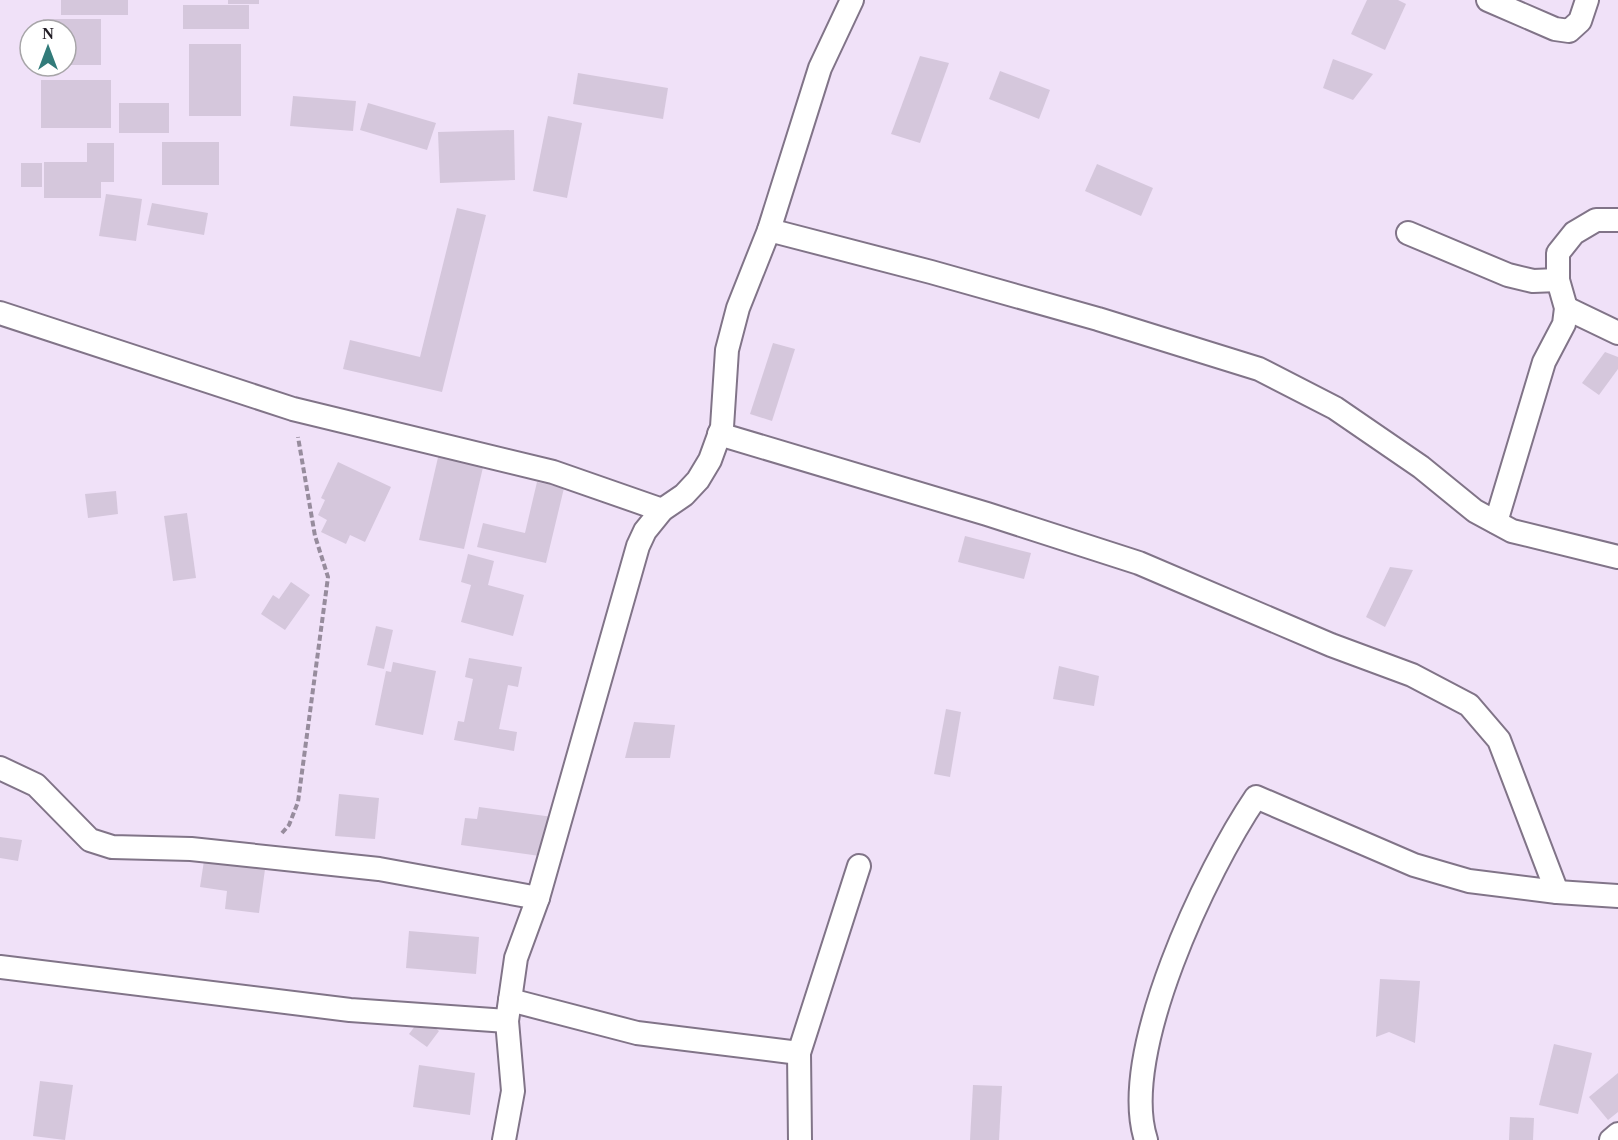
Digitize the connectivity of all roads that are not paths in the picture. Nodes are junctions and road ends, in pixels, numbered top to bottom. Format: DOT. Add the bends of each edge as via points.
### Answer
graph roads {
  1 [pos="852,0"];
  2 [pos="1488,0"];
  3 [pos="1587,0"];
  4 [pos="1618,220"];
  5 [pos="769,230"];
  6 [pos="1408,233"];
  7 [pos="1558,280"];
  8 [pos="1566,308"];
  9 [pos="0,313"];
  10 [pos="1618,333"];
  11 [pos="719,434"];
  12 [pos="662,510"];
  13 [pos="1496,522"];
  14 [pos="1618,557"];
  15 [pos="0,768"];
  16 [pos="859,866"];
  17 [pos="1557,892"];
  18 [pos="1618,896"];
  19 [pos="538,898"];
  20 [pos="0,967"];
  21 [pos="508,1010"];
  22 [pos="799,1053"];
  23 [pos="1618,1134"];
  24 [pos="504,1140"];
  25 [pos="800,1140"];
  26 [pos="1146,1140"];
  27 [pos="1611,1140"];
  1 -- 5 [label="street" via="820,68"];
  2 -- 3 [label="street" via="1555,29 1569,31 1580,21"];
  4 -- 7 [label="street" via="1596,220 1574,233 1558,253"];
  5 -- 11 [label="street" via="738,308 728,350"];
  5 -- 13 [label="street" via="1068,310 1259,369 1335,408"];
  6 -- 7 [label="street" via="1508,275 1533,281"];
  7 -- 8 [label="street"];
  8 -- 10 [label="street"];
  8 -- 13 [label="street" via="1558,338 1544,362"];
  9 -- 12 [label="street" via="293,409 554,472"];
  11 -- 12 [label="street" via="698,480"];
  11 -- 17 [label="street" via="1139,562 1330,645 1412,675 1469,705 1499,740"];
  12 -- 19 [label="street" via="638,546"];
  13 -- 14 [label="street" via="1512,531"];
  15 -- 19 [label="street" via="36,785 90,840 112,847 191,849 380,869"];
  16 -- 22 [label="street"];
  17 -- 18 [label="street"];
  17 -- 26 [label="street" via="1469,881 1414,865 1256,797 1211,874 1163,988 1147,1042 1141,1087"];
  19 -- 21 [label="street" via="516,958"];
  20 -- 21 [label="street" via="350,1010"];
  21 -- 22 [label="street" via="637,1033"];
  21 -- 24 [label="street" via="513,1091"];
  22 -- 25 [label="street"];
  23 -- 27 [label="street"];
}
